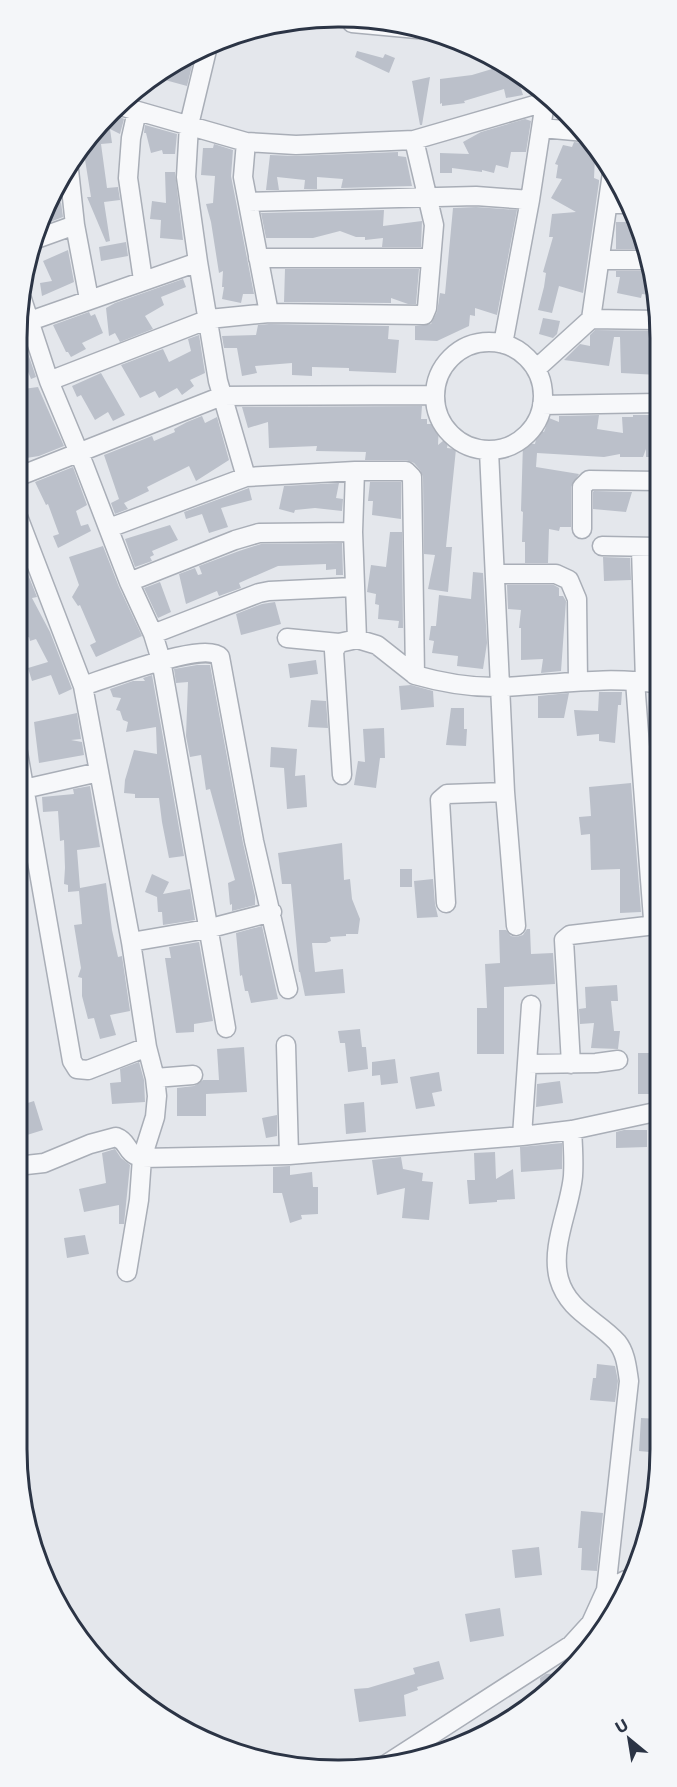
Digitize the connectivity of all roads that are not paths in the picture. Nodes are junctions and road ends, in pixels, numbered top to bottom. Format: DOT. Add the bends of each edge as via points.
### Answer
graph roads {
  1 [pos="205,57"];
  2 [pos="540,101"];
  3 [pos="544,104"];
  4 [pos="131,109"];
  5 [pos="189,125"];
  6 [pos="542,128"];
  7 [pos="571,131"];
  8 [pos="414,140"];
  9 [pos="246,142"];
  10 [pos="70,181"];
  11 [pos="610,187"];
  12 [pos="428,199"];
  13 [pos="530,200"];
  14 [pos="249,202"];
  15 [pos="608,204"];
  16 [pos="619,204"];
  17 [pos="75,225"];
  18 [pos="45,236"];
  19 [pos="258,258"];
  20 [pos="431,258"];
  21 [pos="600,260"];
  22 [pos="640,260"];
  23 [pos="198,262"];
  24 [pos="143,280"];
  25 [pos="89,299"];
  26 [pos="269,313"];
  27 [pos="28,316"];
  28 [pos="209,319"];
  29 [pos="591,319"];
  30 [pos="649,320"];
  31 [pos="30,321"];
  32 [pos="503,344"];
  33 [pos="536,369"];
  34 [pos="49,381"];
  35 [pos="434,395"];
  36 [pos="222,396"];
  37 [pos="650,403"];
  38 [pos="542,405"];
  39 [pos="489,451"];
  40 [pos="79,453"];
  41 [pos="355,471"];
  42 [pos="27,473"];
  43 [pos="246,477"];
  44 [pos="650,481"];
  45 [pos="109,528"];
  46 [pos="582,529"];
  47 [pos="352,532"];
  48 [pos="602,546"];
  49 [pos="650,548"];
  50 [pos="27,566"];
  51 [pos="495,574"];
  52 [pos="129,582"];
  53 [pos="353,586"];
  54 [pos="153,634"];
  55 [pos="287,639"];
  56 [pos="357,639"];
  57 [pos="339,643"];
  58 [pos="161,660"];
  59 [pos="415,675"];
  60 [pos="578,681"];
  61 [pos="646,682"];
  62 [pos="83,687"];
  63 [pos="501,687"];
  64 [pos="99,772"];
  65 [pos="342,775"];
  66 [pos="27,788"];
  67 [pos="505,792"];
  68 [pos="27,806"];
  69 [pos="650,818"];
  70 [pos="446,903"];
  71 [pos="272,912"];
  72 [pos="650,924"];
  73 [pos="516,926"];
  74 [pos="207,929"];
  75 [pos="131,942"];
  76 [pos="288,989"];
  77 [pos="531,1005"];
  78 [pos="226,1028"];
  79 [pos="286,1045"];
  80 [pos="147,1047"];
  81 [pos="618,1060"];
  82 [pos="527,1064"];
  83 [pos="572,1064"];
  84 [pos="193,1075"];
  85 [pos="155,1078"];
  86 [pos="650,1113"];
  87 [pos="572,1130"];
  88 [pos="522,1136"];
  89 [pos="289,1155"];
  90 [pos="142,1158"];
  91 [pos="27,1165"];
  92 [pos="127,1272"];
  93 [pos="619,1583"];
  94 [pos="606,1590"];
  95 [pos="404,1753"];
  1 -- 5 [label="street"];
  2 -- 8 [label="street"];
  3 -- 6 [label="street"];
  4 -- 5 [label="street"];
  4 -- 24 [label="street" via="128,178"];
  5 -- 9 [label="street"];
  5 -- 23 [label="street" via="186,177"];
  6 -- 7 [label="street"];
  6 -- 13 [label="street"];
  8 -- 9 [label="street" via="296,145"];
  8 -- 12 [label="street"];
  9 -- 14 [label="street" via="243,177"];
  10 -- 17 [label="street"];
  11 -- 15 [label="street"];
  12 -- 13 [label="street" via="476,196"];
  12 -- 14 [label="street"];
  12 -- 20 [label="street" via="434,225"];
  13 -- 32 [label="street"];
  14 -- 19 [label="street"];
  15 -- 16 [label="street"];
  15 -- 21 [label="street"];
  17 -- 18 [label="street"];
  17 -- 25 [label="street"];
  19 -- 20 [label="street"];
  19 -- 26 [label="street"];
  20 -- 26 [label="street" via="427,309 422,316"];
  21 -- 22 [label="street"];
  21 -- 29 [label="street"];
  23 -- 24 [label="street"];
  23 -- 28 [label="street"];
  24 -- 25 [label="street"];
  25 -- 31 [label="street"];
  26 -- 28 [label="street"];
  27 -- 31 [label="street"];
  28 -- 34 [label="street"];
  28 -- 36 [label="street"];
  29 -- 30 [label="street"];
  29 -- 33 [label="street"];
  31 -- 34 [label="street"];
  32 -- 33 [label="street" via="527,357"];
  32 -- 35 [label="street" via="471,345 456,353 444,364"];
  33 -- 38 [label="street"];
  34 -- 40 [label="street"];
  35 -- 36 [label="street"];
  35 -- 39 [label="street" via="445,430 465,446"];
  36 -- 40 [label="street"];
  36 -- 43 [label="street"];
  37 -- 38 [label="street"];
  38 -- 39 [label="street" via="536,423 524,438"];
  39 -- 51 [label="street"];
  40 -- 42 [label="street"];
  40 -- 45 [label="street"];
  41 -- 43 [label="street"];
  41 -- 47 [label="street"];
  41 -- 59 [label="street" via="406,471 412,477"];
  43 -- 45 [label="street"];
  44 -- 46 [label="street" via="585,482"];
  45 -- 52 [label="street"];
  47 -- 52 [label="street" via="259,533"];
  47 -- 53 [label="street"];
  48 -- 49 [label="street"];
  49 -- 61 [label="street"];
  50 -- 62 [label="street"];
  51 -- 60 [label="street" via="556,574 569,580 577,599"];
  51 -- 63 [label="street"];
  52 -- 54 [label="street"];
  53 -- 54 [label="street" via="259,593"];
  53 -- 56 [label="street"];
  54 -- 58 [label="street"];
  55 -- 57 [label="street"];
  56 -- 57 [label="street"];
  56 -- 59 [label="street" via="377,645"];
  57 -- 65 [label="street" via="334,658"];
  58 -- 62 [label="street"];
  58 -- 71 [label="street" via="206,651 220,657 254,841"];
  58 -- 74 [label="street"];
  59 -- 63 [label="street" via="463,685"];
  60 -- 61 [label="street"];
  60 -- 63 [label="street"];
  61 -- 69 [label="street"];
  62 -- 64 [label="street"];
  63 -- 67 [label="street"];
  64 -- 66 [label="street"];
  64 -- 75 [label="street"];
  67 -- 70 [label="street" via="447,794 440,800"];
  67 -- 73 [label="street"];
  68 -- 80 [label="street" via="75,1065 88,1070"];
  71 -- 74 [label="street"];
  71 -- 76 [label="street"];
  72 -- 83 [label="street" via="570,935 564,940"];
  74 -- 75 [label="street"];
  74 -- 78 [label="street"];
  75 -- 80 [label="street"];
  77 -- 82 [label="street"];
  79 -- 89 [label="street"];
  80 -- 85 [label="street"];
  81 -- 83 [label="street"];
  82 -- 83 [label="street"];
  82 -- 88 [label="street"];
  84 -- 85 [label="street"];
  85 -- 90 [label="street" via="154,1117"];
  86 -- 87 [label="street"];
  87 -- 88 [label="street"];
  87 -- 94 [label="street" via="573,1175 556,1263 559,1279 572,1305 617,1342 629,1381"];
  88 -- 89 [label="street"];
  89 -- 90 [label="street"];
  90 -- 91 [label="street" via="130,1154 123,1140 116,1137 44,1163"];
  90 -- 92 [label="street"];
  93 -- 94 [label="street"];
  94 -- 95 [label="street" via="591,1623 572,1645"];
}
